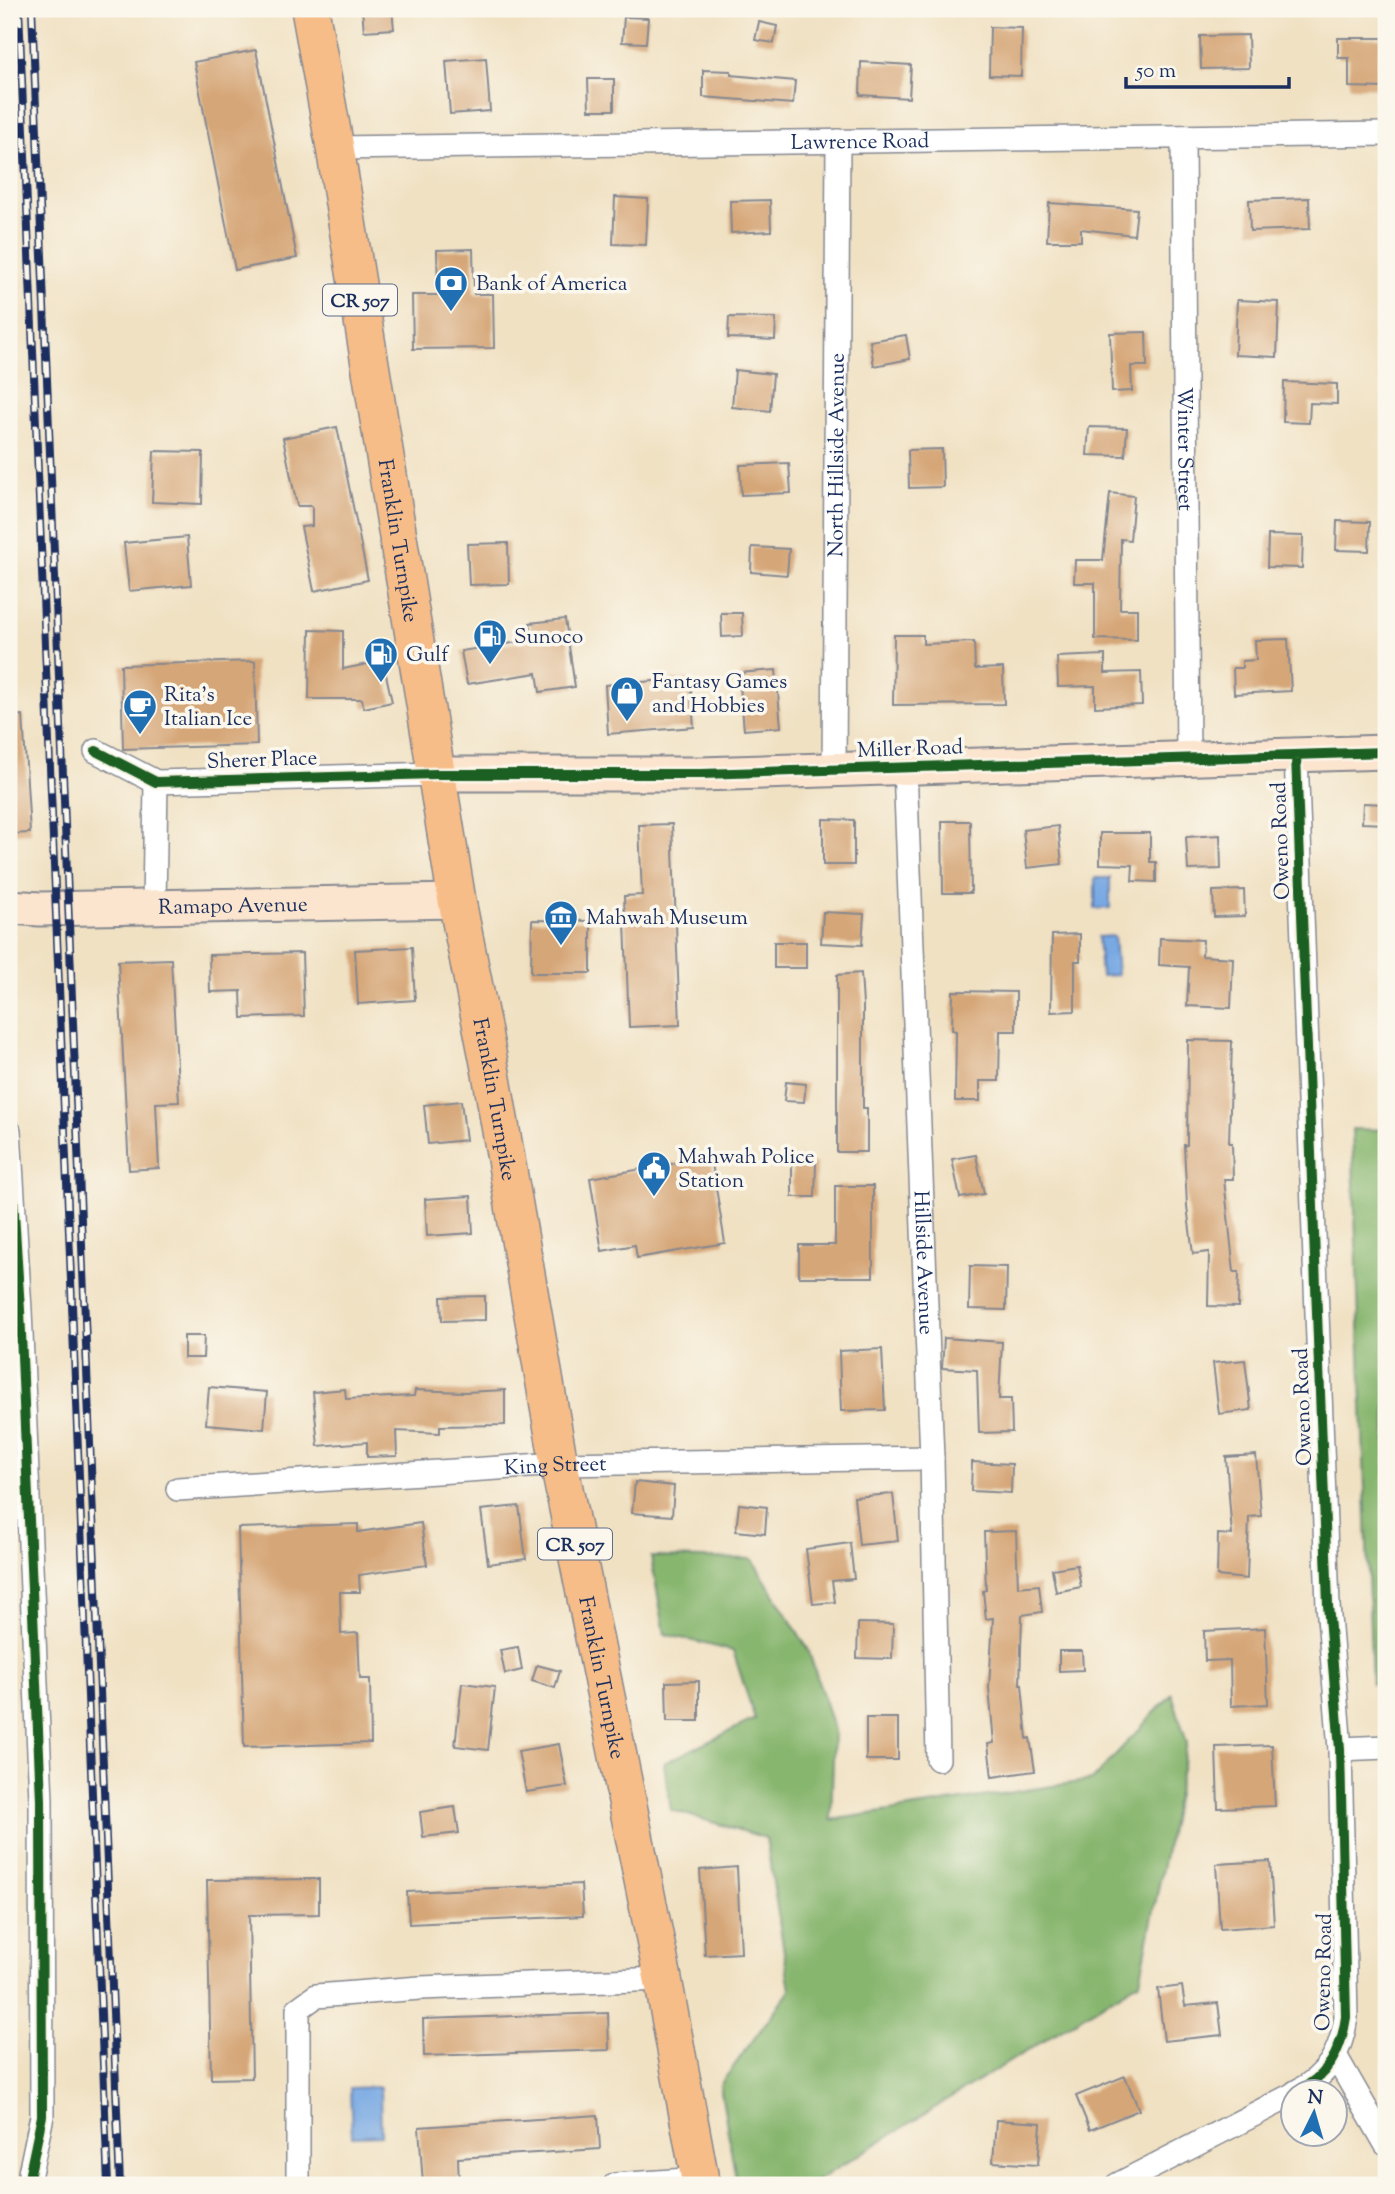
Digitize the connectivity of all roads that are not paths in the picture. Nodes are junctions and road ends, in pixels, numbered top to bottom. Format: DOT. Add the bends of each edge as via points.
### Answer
graph roads {
  1 [pos="310,9"];
  2 [pos="1386,134"];
  3 [pos="1183,137"];
  4 [pos="838,141"];
  5 [pos="335,148"];
  6 [pos="96,751"];
  7 [pos="1386,752"];
  8 [pos="1296,755"];
  9 [pos="1188,758"];
  10 [pos="905,768"];
  11 [pos="834,770"];
  12 [pos="436,774"];
  13 [pos="156,782"];
  14 [pos="457,901"];
  15 [pos="154,906"];
  16 [pos="9,907"];
  17 [pos="9,1131"];
  18 [pos="932,1458"];
  19 [pos="559,1464"];
  20 [pos="178,1489"];
  21 [pos="1386,1747"];
  22 [pos="1340,1749"];
  23 [pos="939,1759"];
  24 [pos="663,1979"];
  25 [pos="1336,2057"];
  26 [pos="1319,2078"];
  27 [pos="1280,2102"];
  28 [pos="1386,2144"];
  29 [pos="1154,2176"];
  30 [pos="701,2182"];
  31 [pos="30,2185"];
  32 [pos="298,2185"];
  33 [pos="615,2185"];
  34 [pos="1117,2185"];
  1 -- 5 [label="main road, Franklin Turnpike / CR 507"];
  2 -- 3 [label="street, Lawrence Road"];
  3 -- 4 [label="street, Lawrence Road"];
  3 -- 9 [label="street, Winter Street"];
  4 -- 5 [label="street, Lawrence Road"];
  4 -- 11 [label="street, North Hillside Avenue"];
  5 -- 12 [label="main road, Franklin Turnpike / CR 507"];
  6 -- 13 [label="street, Sherer Place"];
  7 -- 8 [label="street, Miller Road"];
  8 -- 9 [label="street, Miller Road"];
  8 -- 22 [label="street, Oweno Road" via="1328,1605"];
  9 -- 10 [label="street, Miller Road"];
  10 -- 11 [label="street, Miller Road"];
  10 -- 18 [label="street, Hillside Avenue"];
  11 -- 12 [label="street, Miller Road"];
  12 -- 13 [label="street, Sherer Place"];
  12 -- 14 [label="main road, Franklin Turnpike / CR 507"];
  13 -- 15 [label="street"];
  14 -- 15 [label="street, Ramapo Avenue"];
  14 -- 19 [label="main road, Franklin Turnpike / CR 507"];
  15 -- 16 [label="street, Ramapo Avenue"];
  17 -- 31 [label="street" via="41,1800 42,2116"];
  18 -- 19 [label="street, King Street"];
  18 -- 23 [label="street, Hillside Avenue"];
  19 -- 20 [label="street, King Street"];
  19 -- 24 [label="main road, Franklin Turnpike / CR 507"];
  21 -- 22 [label="street"];
  22 -- 25 [label="street, Oweno Road" via="1346,2017"];
  24 -- 30 [label="main road, Franklin Turnpike / CR 507"];
  24 -- 32 [label="street" via="316,1996 298,2009"];
  25 -- 26 [label="street"];
  25 -- 28 [label="street, Oweno Road"];
  27 -- 29 [label="street"];
  29 -- 34 [label="street"];
  30 -- 33 [label="street"];
}
